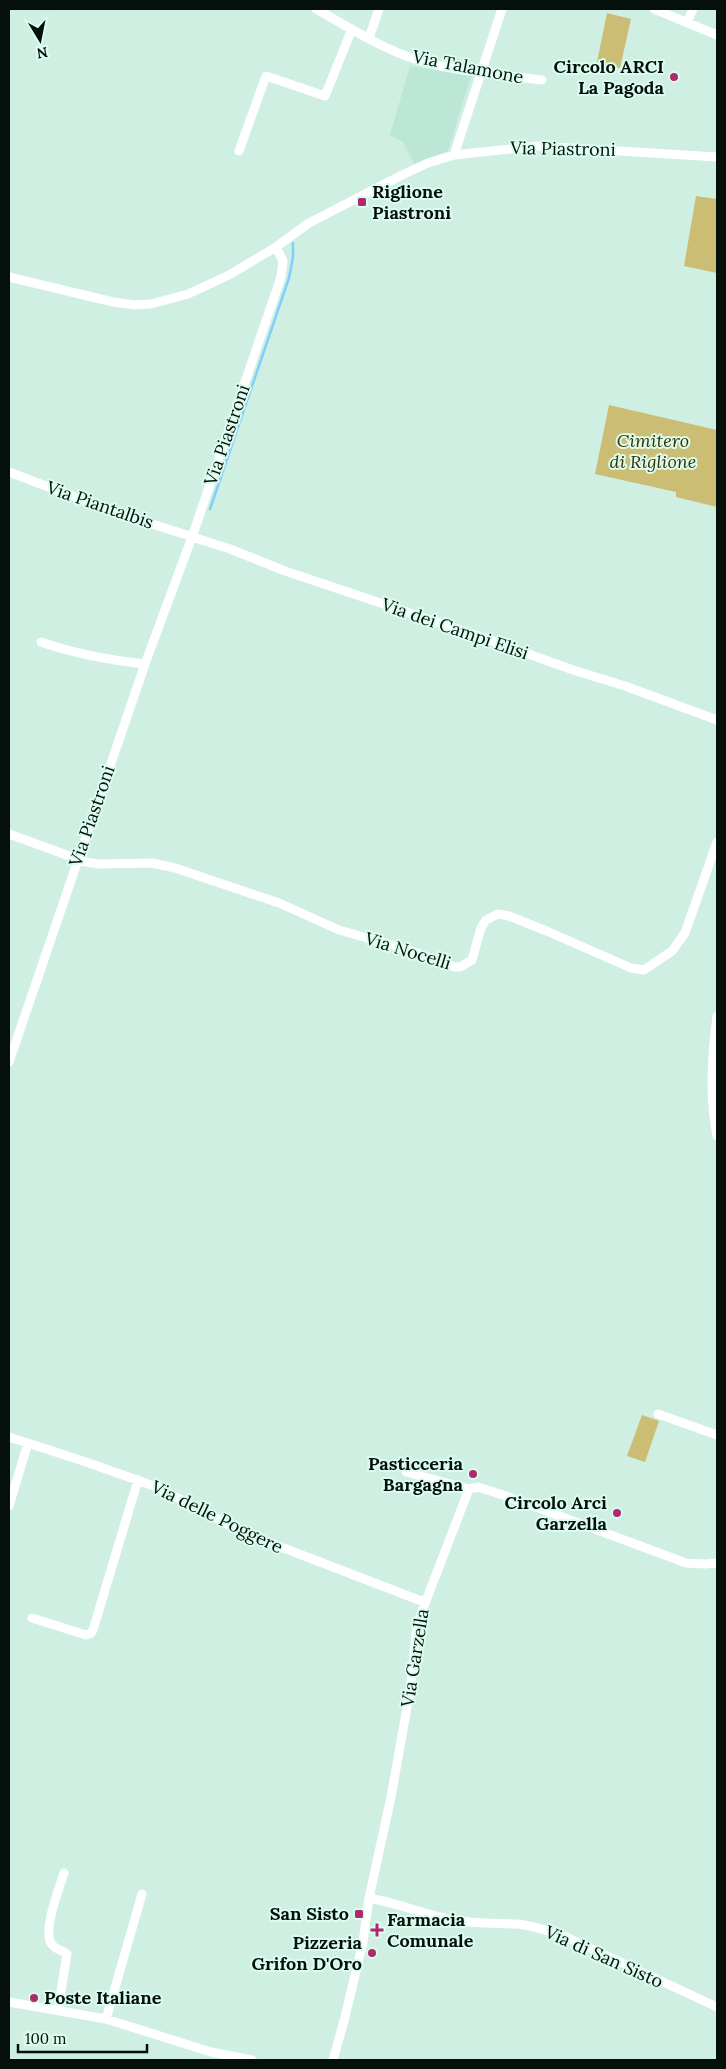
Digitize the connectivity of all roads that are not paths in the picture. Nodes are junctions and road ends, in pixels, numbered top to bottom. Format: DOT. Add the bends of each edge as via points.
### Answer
graph roads {
  1 [pos="316,9"];
  2 [pos="379,9"];
  3 [pos="502,9"];
  4 [pos="654,9"];
  5 [pos="693,9"];
  6 [pos="687,22"];
  7 [pos="352,29"];
  8 [pos="717,35"];
  9 [pos="369,38"];
  10 [pos="481,71"];
  11 [pos="542,80"];
  12 [pos="239,152"];
  13 [pos="454,155"];
  14 [pos="717,156"];
  15 [pos="276,247"];
  16 [pos="9,278"];
  17 [pos="9,472"];
  18 [pos="192,537"];
  19 [pos="41,642"];
  20 [pos="144,664"];
  21 [pos="717,720"];
  22 [pos="9,834"];
  23 [pos="717,842"];
  24 [pos="78,859"];
  25 [pos="717,1016"];
  26 [pos="9,1062"];
  27 [pos="717,1136"];
  28 [pos="658,1414"];
  29 [pos="717,1436"];
  30 [pos="9,1437"];
  31 [pos="28,1443"];
  32 [pos="406,1472"];
  33 [pos="138,1480"];
  34 [pos="469,1489"];
  35 [pos="9,1506"];
  36 [pos="717,1562"];
  37 [pos="424,1602"];
  38 [pos="32,1618"];
  39 [pos="64,1873"];
  40 [pos="142,1894"];
  41 [pos="369,1898"];
  42 [pos="9,2002"];
  43 [pos="717,2007"];
  44 [pos="58,2010"];
  45 [pos="106,2019"];
  46 [pos="252,2060"];
  47 [pos="333,2060"];
  1 -- 7 [label="street, Via Talamone"];
  2 -- 9 [label="street"];
  3 -- 10 [label="street"];
  4 -- 6 [label="street"];
  5 -- 6 [label="street"];
  6 -- 8 [label="street"];
  7 -- 9 [label="street, Via Talamone"];
  7 -- 12 [label="street" via="325,96 266,76"];
  9 -- 10 [label="street, Via Talamone" via="415,59"];
  10 -- 11 [label="street, Via Talamone"];
  10 -- 13 [label="street"];
  13 -- 14 [label="street, Via Piastroni" via="538,146"];
  13 -- 15 [label="street, Via Piastroni" via="402,175 303,227"];
  15 -- 16 [label="street" via="237,271 198,289 163,302 142,305 114,302"];
  15 -- 18 [label="street, Via Piastroni" via="283,261 281,277"];
  17 -- 18 [label="street, Via Piantalbis"];
  18 -- 20 [label="street, Via Piastroni"];
  18 -- 21 [label="street, Via dei Campi Elisi"];
  19 -- 20 [label="street" via="72,653"];
  20 -- 24 [label="street, Via Piastroni"];
  22 -- 24 [label="street"];
  23 -- 24 [label="street, Via Nocelli" via="690,922 680,940 662,959 644,970 631,968 549,932 498,914 486,920 481,928 472,960 455,967 339,930 279,903 175,868 152,863 99,864"];
  24 -- 26 [label="street, Via Piastroni"];
  25 -- 27 [label="street" via="712,1066"];
  28 -- 29 [label="street"];
  30 -- 31 [label="street, Via delle Poggere"];
  31 -- 33 [label="street, Via delle Poggere"];
  31 -- 35 [label="street"];
  32 -- 34 [label="street"];
  33 -- 37 [label="street, Via delle Poggere" via="176,1496 242,1532"];
  33 -- 38 [label="street" via="90,1634"];
  34 -- 36 [label="street" via="478,1487 506,1496 686,1563"];
  34 -- 37 [label="street, Via Garzella"];
  37 -- 41 [label="street, Via Garzella" via="417,1624 410,1691 393,1788"];
  39 -- 44 [label="street" via="49,1929 50,1943 67,1954"];
  40 -- 45 [label="street"];
  41 -- 43 [label="street, Via di San Sisto" via="453,1920 476,1924 516,1924 564,1936"];
  41 -- 47 [label="street, Via Garzella" via="363,1942"];
  42 -- 44 [label="street"];
  44 -- 45 [label="street"];
  45 -- 46 [label="street" via="211,2052"];
}
